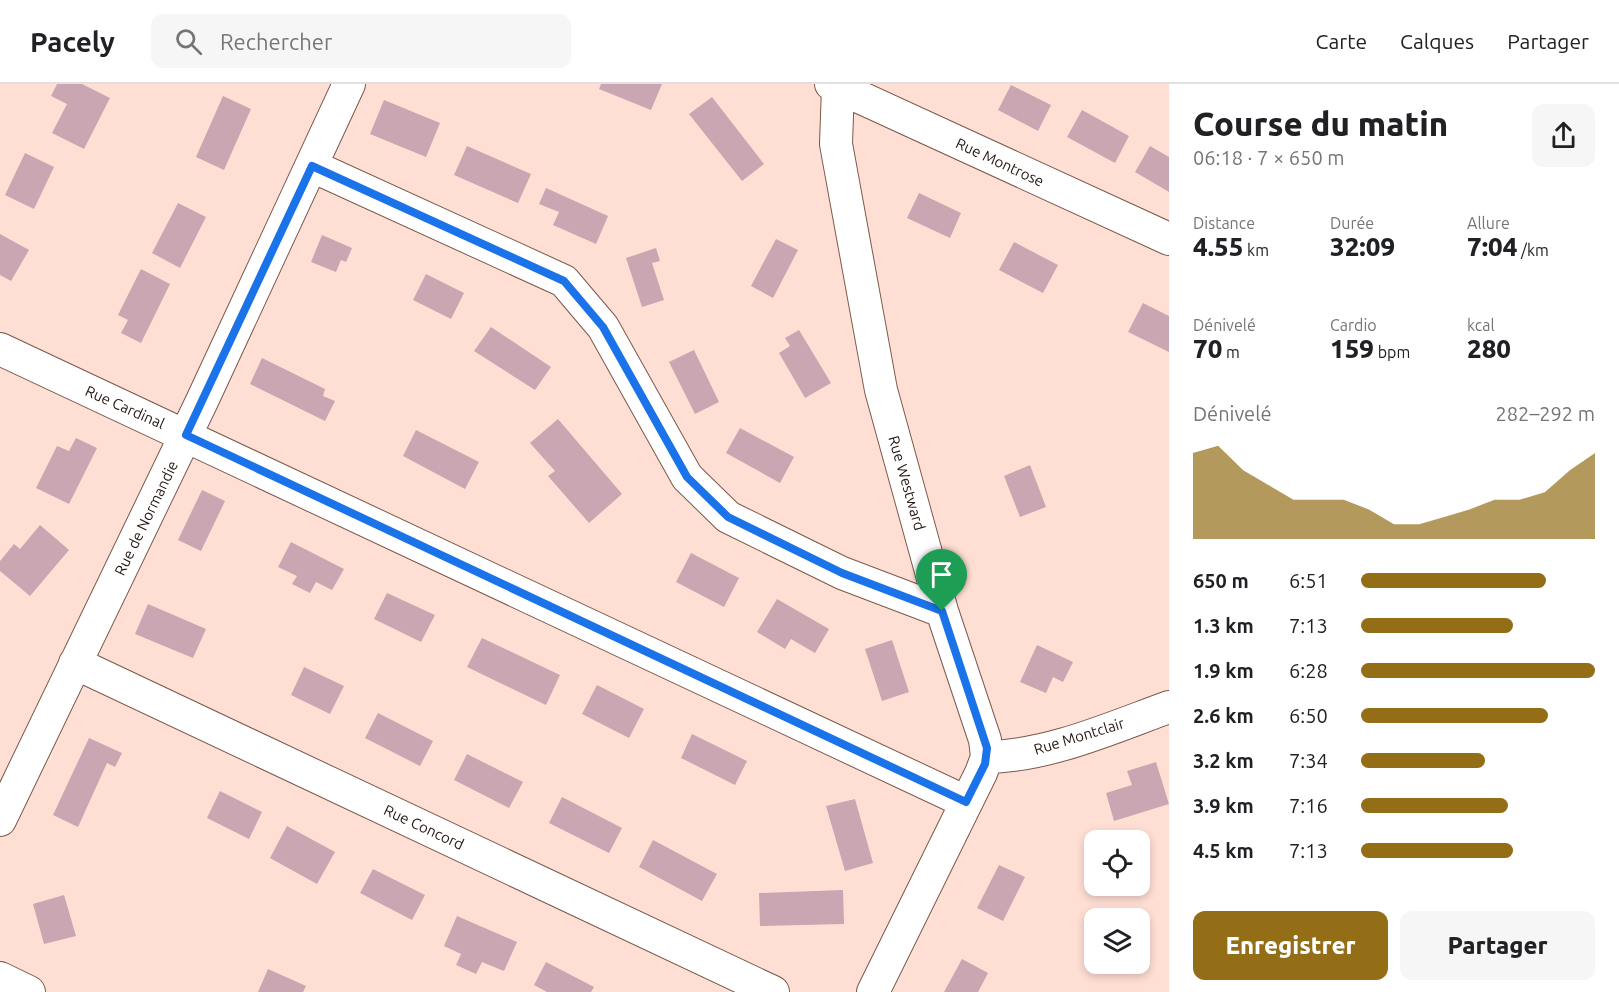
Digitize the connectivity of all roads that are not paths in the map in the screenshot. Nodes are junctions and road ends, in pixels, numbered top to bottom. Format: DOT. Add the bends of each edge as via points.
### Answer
graph roads {
  1 [pos="349,84"];
  2 [pos="834,86"];
  3 [pos="312,166"];
  4 [pos="1169,239"];
  5 [pos="0,350"];
  6 [pos="186,435"];
  7 [pos="942,611"];
  8 [pos="75,663"];
  9 [pos="1169,707"];
  10 [pos="987,757"];
  11 [pos="966,802"];
  12 [pos="0,820"];
  13 [pos="0,978"];
  14 [pos="29,992"];
  15 [pos="773,992"];
  16 [pos="873,992"];
  1 -- 3 [label="street, Rue de Normandie"];
  2 -- 4 [label="street, Rue Montrose"];
  2 -- 7 [label="street, Rue Westward" via="836,144 881,390"];
  3 -- 6 [label="street, Rue de Normandie"];
  3 -- 7 [label="street" via="564,281 603,327 687,477 728,517 842,573"];
  5 -- 6 [label="street, Rue Cardinal"];
  6 -- 8 [label="street, Rue de Normandie"];
  6 -- 11 [label="street, Rue Cardinal"];
  7 -- 10 [label="street, Rue Westward" via="985,740"];
  8 -- 12 [label="street, Rue de Normandie"];
  8 -- 15 [label="street, Rue Concord"];
  9 -- 10 [label="street, Rue Montclair" via="1072,741 1009,756"];
  10 -- 11 [label="street"];
  11 -- 16 [label="street"];
  13 -- 14 [label="street"];
}
